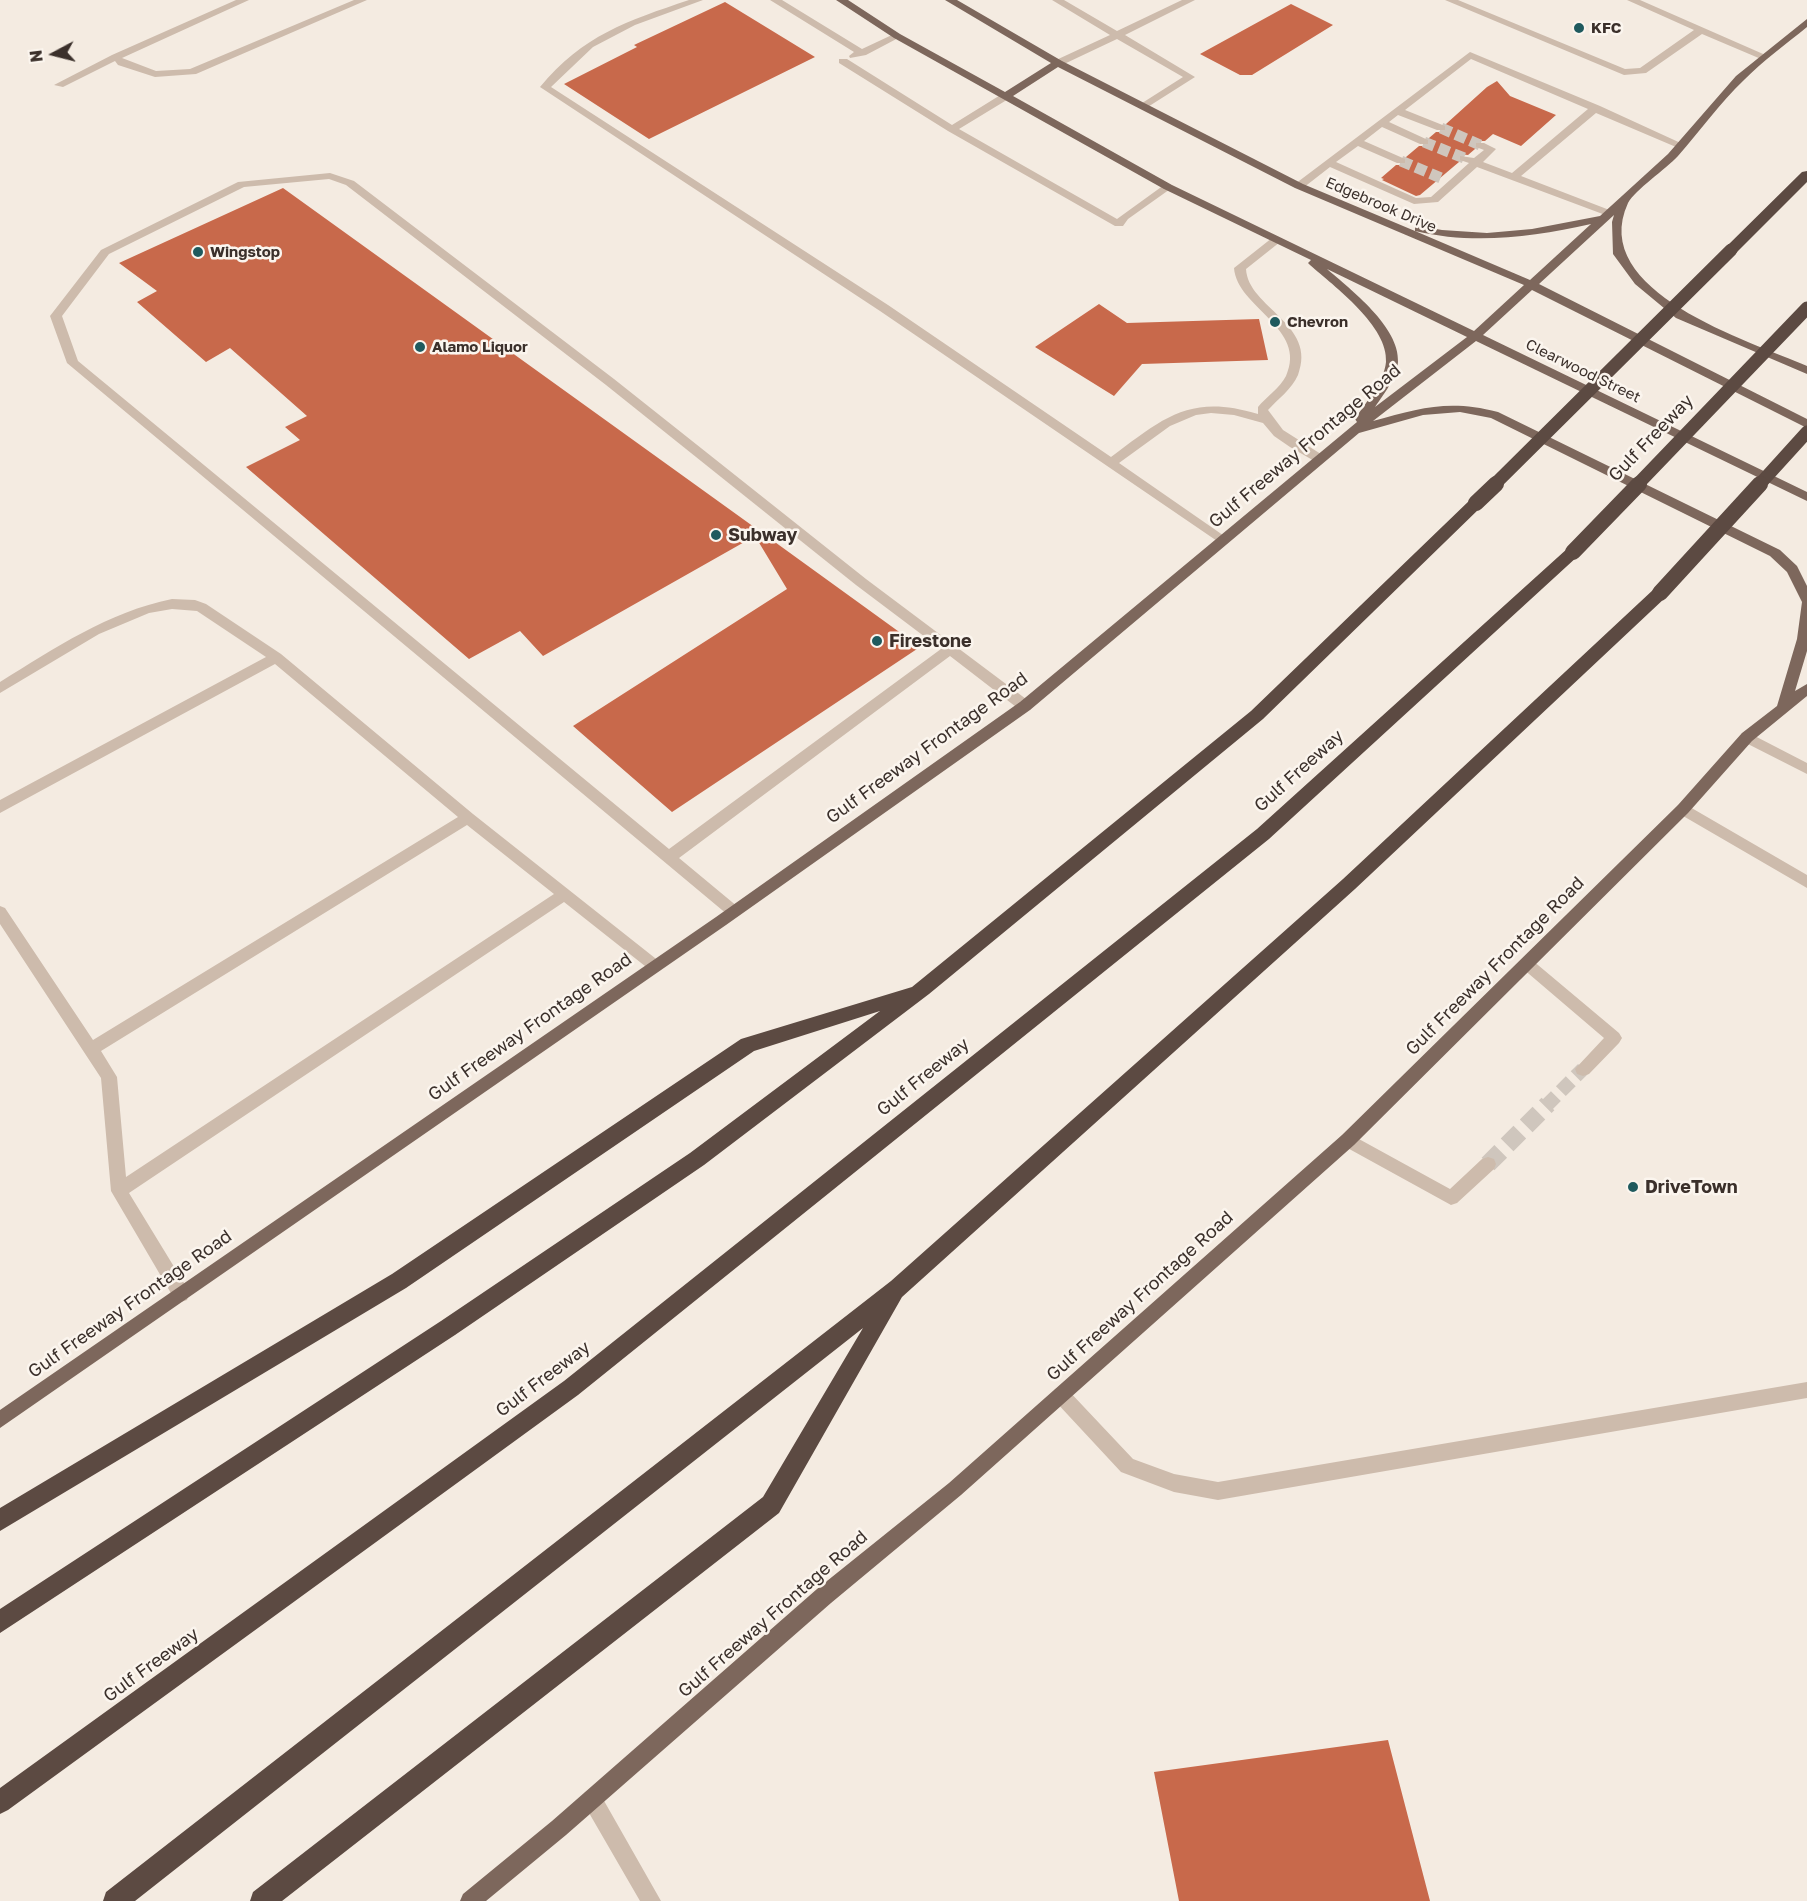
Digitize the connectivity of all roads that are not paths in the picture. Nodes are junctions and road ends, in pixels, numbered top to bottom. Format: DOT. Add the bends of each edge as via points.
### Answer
graph roads {
  1 [pos="244,0"];
  2 [pos="362,0"];
  3 [pos="698,0"];
  4 [pos="775,0"];
  5 [pos="841,0"];
  6 [pos="950,0"];
  7 [pos="1057,0"];
  8 [pos="1190,0"];
  9 [pos="1450,0"];
  10 [pos="1632,0"];
  11 [pos="1807,22"];
  12 [pos="1701,30"];
  13 [pos="897,36"];
  14 [pos="1115,36"];
  15 [pos="862,53"];
  16 [pos="116,57"];
  17 [pos="1765,57"];
  18 [pos="1058,63"];
  19 [pos="59,85"];
  20 [pos="1006,96"];
  21 [pos="1143,107"];
  22 [pos="1596,108"];
  23 [pos="1398,111"];
  24 [pos="1382,123"];
  25 [pos="1441,128"];
  26 [pos="952,129"];
  27 [pos="1358,142"];
  28 [pos="1425,142"];
  29 [pos="1480,145"];
  30 [pos="1680,145"];
  31 [pos="1464,158"];
  32 [pos="1401,161"];
  33 [pos="1476,162"];
  34 [pos="1329,163"];
  35 [pos="1807,175"];
  36 [pos="1514,176"];
  37 [pos="1441,178"];
  38 [pos="1452,183"];
  39 [pos="1299,186"];
  40 [pos="1168,188"];
  41 [pos="1625,198"];
  42 [pos="1605,215"];
  43 [pos="1377,219"];
  44 [pos="1276,240"];
  45 [pos="1300,251"];
  46 [pos="1530,284"];
  47 [pos="1807,308"];
  48 [pos="1475,336"];
  49 [pos="1807,370"];
  50 [pos="1265,420"];
  51 [pos="1807,424"];
  52 [pos="1353,431"];
  53 [pos="1807,432"];
  54 [pos="1320,459"];
  55 [pos="1111,463"];
  56 [pos="1807,497"];
  57 [pos="1224,540"];
  58 [pos="1807,599"];
  59 [pos="1807,605"];
  60 [pos="950,649"];
  61 [pos="276,657"];
  62 [pos="0,688"];
  63 [pos="1807,689"];
  64 [pos="1807,698"];
  65 [pos="1025,706"];
  66 [pos="1783,708"];
  67 [pos="1747,737"];
  68 [pos="1807,769"];
  69 [pos="0,807"];
  70 [pos="1683,809"];
  71 [pos="468,818"];
  72 [pos="669,857"];
  73 [pos="1807,882"];
  74 [pos="564,894"];
  75 [pos="733,911"];
  76 [pos="0,912"];
  77 [pos="1527,964"];
  78 [pos="655,966"];
  79 [pos="922,989"];
  80 [pos="90,1050"];
  81 [pos="1583,1070"];
  82 [pos="1348,1140"];
  83 [pos="1488,1164"];
  84 [pos="118,1191"];
  85 [pos="898,1288"];
  86 [pos="181,1294"];
  87 [pos="1807,1390"];
  88 [pos="1061,1395"];
  89 [pos="0,1419"];
  90 [pos="0,1520"];
  91 [pos="0,1622"];
  92 [pos="592,1799"];
  93 [pos="0,1802"];
  94 [pos="116,1901"];
  95 [pos="262,1901"];
  96 [pos="470,1901"];
  97 [pos="651,1901"];
  1 -- 16 [label="lane"];
  2 -- 16 [label="lane" via="192,72 155,75"];
  3 -- 55 [label="lane" via="632,23 590,45 545,87 884,308"];
  4 -- 15 [label="lane"];
  5 -- 13 [label="main road"];
  6 -- 18 [label="main road, Edgebrook Drive"];
  7 -- 14 [label="lane"];
  8 -- 14 [label="lane"];
  9 -- 12 [label="lane" via="1624,72 1642,71"];
  10 -- 12 [label="lane"];
  11 -- 17 [label="main road, Gulf Freeway Frontage Road"];
  12 -- 17 [label="lane"];
  13 -- 15 [label="lane"];
  13 -- 20 [label="main road"];
  14 -- 18 [label="lane"];
  14 -- 21 [label="lane" via="1190,77"];
  15 -- 26 [label="lane" via="843,61"];
  16 -- 19 [label="lane"];
  17 -- 30 [label="main road, Gulf Freeway Frontage Road" via="1740,78"];
  18 -- 20 [label="main road"];
  18 -- 21 [label="main road, Edgebrook Drive"];
  20 -- 26 [label="lane"];
  20 -- 40 [label="main road"];
  21 -- 39 [label="main road, Edgebrook Drive"];
  22 -- 23 [label="lane" via="1470,55"];
  22 -- 30 [label="lane"];
  22 -- 36 [label="lane"];
  23 -- 24 [label="lane"];
  23 -- 25 [label="lane"];
  24 -- 27 [label="lane"];
  24 -- 28 [label="lane"];
  26 -- 40 [label="lane" via="1119,224"];
  27 -- 32 [label="lane"];
  27 -- 34 [label="lane"];
  29 -- 33 [label="lane" via="1491,149"];
  30 -- 41 [label="main road, Gulf Freeway Frontage Road"];
  31 -- 33 [label="lane"];
  33 -- 36 [label="lane"];
  33 -- 38 [label="lane"];
  34 -- 38 [label="lane" via="1414,201 1434,200"];
  34 -- 39 [label="lane"];
  35 -- 79 [label="highway, bridge" via="1257,715"];
  36 -- 42 [label="lane"];
  37 -- 38 [label="lane"];
  39 -- 43 [label="main road, Edgebrook Drive"];
  40 -- 44 [label="main road"];
  41 -- 42 [label="main road, Gulf Freeway Frontage Road"];
  41 -- 49 [label="main road" via="1617,222 1619,254 1639,282 1680,315"];
  42 -- 43 [label="main road" via="1549,231 1492,237 1443,235"];
  42 -- 46 [label="main road, Gulf Freeway Frontage Road"];
  43 -- 46 [label="main road, Edgebrook Drive"];
  44 -- 45 [label="main road"];
  44 -- 50 [label="lane" via="1240,268 1238,275 1242,285 1287,329 1296,356 1292,377 1262,410"];
  45 -- 48 [label="main road"];
  45 -- 52 [label="main road" via="1384,330 1393,360 1380,391"];
  46 -- 48 [label="main road, Gulf Freeway Frontage Road"];
  46 -- 51 [label="main road, Edgebrook Drive"];
  47 -- 93 [label="highway, Gulf Freeway, bridge" via="1573,552 1263,834 571,1388"];
  48 -- 52 [label="main road, Gulf Freeway Frontage Road"];
  48 -- 56 [label="main road, Clearwood Street"];
  50 -- 54 [label="lane" via="1279,434"];
  50 -- 55 [label="lane" via="1229,410 1202,409 1176,416"];
  52 -- 54 [label="main road, Gulf Freeway Frontage Road"];
  52 -- 58 [label="main road" via="1423,411 1460,408 1494,414 1774,553 1792,569"];
  53 -- 85 [label="highway, bridge" via="1660,592 1349,884"];
  54 -- 57 [label="main road, Gulf Freeway Frontage Road"];
  55 -- 57 [label="lane"];
  57 -- 65 [label="main road, Gulf Freeway Frontage Road"];
  59 -- 66 [label="main road" via="1804,639"];
  60 -- 65 [label="lane"];
  60 -- 72 [label="lane"];
  60 -- 72 [label="lane" via="350,183 330,176 242,184 105,252 56,316 73,363"];
  61 -- 62 [label="lane" via="197,605 160,605 121,617"];
  61 -- 69 [label="lane"];
  61 -- 71 [label="lane"];
  63 -- 66 [label="main road, Gulf Freeway Frontage Road"];
  64 -- 66 [label="main road"];
  65 -- 75 [label="main road, Gulf Freeway Frontage Road"];
  66 -- 67 [label="main road, Gulf Freeway Frontage Road"];
  67 -- 68 [label="lane"];
  67 -- 70 [label="main road, Gulf Freeway Frontage Road"];
  70 -- 73 [label="lane"];
  70 -- 77 [label="main road, Gulf Freeway Frontage Road"];
  71 -- 74 [label="lane"];
  71 -- 80 [label="lane"];
  72 -- 75 [label="lane"];
  74 -- 78 [label="lane"];
  74 -- 84 [label="lane"];
  75 -- 78 [label="main road, Gulf Freeway Frontage Road"];
  76 -- 80 [label="lane"];
  77 -- 81 [label="lane" via="1614,1038"];
  77 -- 82 [label="main road, Gulf Freeway Frontage Road"];
  78 -- 86 [label="main road, Gulf Freeway Frontage Road"];
  79 -- 90 [label="highway" via="748,1044 399,1281"];
  79 -- 91 [label="highway" via="678,1172 448,1329"];
  80 -- 84 [label="lane" via="109,1077"];
  82 -- 83 [label="lane" via="1451,1198"];
  82 -- 88 [label="main road, Gulf Freeway Frontage Road"];
  84 -- 86 [label="lane"];
  85 -- 94 [label="highway"];
  85 -- 95 [label="highway" via="771,1505"];
  86 -- 89 [label="main road, Gulf Freeway Frontage Road"];
  87 -- 88 [label="lane" via="1218,1491 1174,1483 1127,1466"];
  88 -- 92 [label="main road, Gulf Freeway Frontage Road"];
  92 -- 96 [label="main road, Gulf Freeway Frontage Road"];
  92 -- 97 [label="lane"];
}
